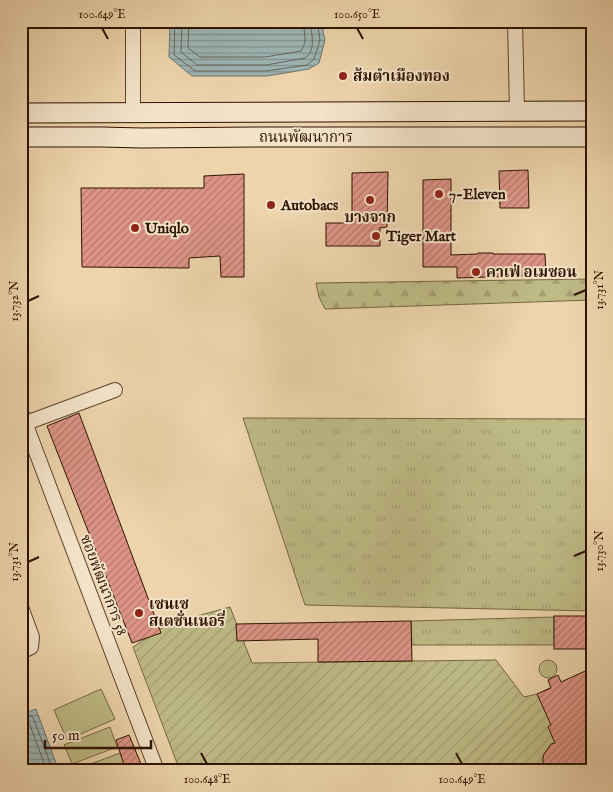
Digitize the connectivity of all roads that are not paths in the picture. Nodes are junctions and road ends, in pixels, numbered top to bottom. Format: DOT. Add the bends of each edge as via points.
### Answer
graph roads {
  1 [pos="133,21"];
  2 [pos="515,21"];
  3 [pos="592,111"];
  4 [pos="133,112"];
  5 [pos="516,112"];
  6 [pos="21,113"];
  7 [pos="21,137"];
  8 [pos="592,137"];
  9 [pos="142,138"];
  10 [pos="115,390"];
  11 [pos="23,417"];
  12 [pos="21,607"];
  13 [pos="21,652"];
  14 [pos="157,771"];
  1 -- 4 [label="street"];
  2 -- 5 [label="street"];
  3 -- 5 [label="main road, ถนนพัฒนาการ"];
  4 -- 5 [label="main road, ถนนพัฒนาการ"];
  4 -- 6 [label="main road, ถนนพัฒนาการ"];
  4 -- 9 [label="main road"];
  7 -- 9 [label="main road, ถนนพัฒนาการ"];
  8 -- 9 [label="main road, ถนนพัฒนาการ"];
  10 -- 11 [label="street"];
  11 -- 14 [label="street, ซอยพัฒนาการ 58"];
  12 -- 13 [label="street" via="32,643"];
}
